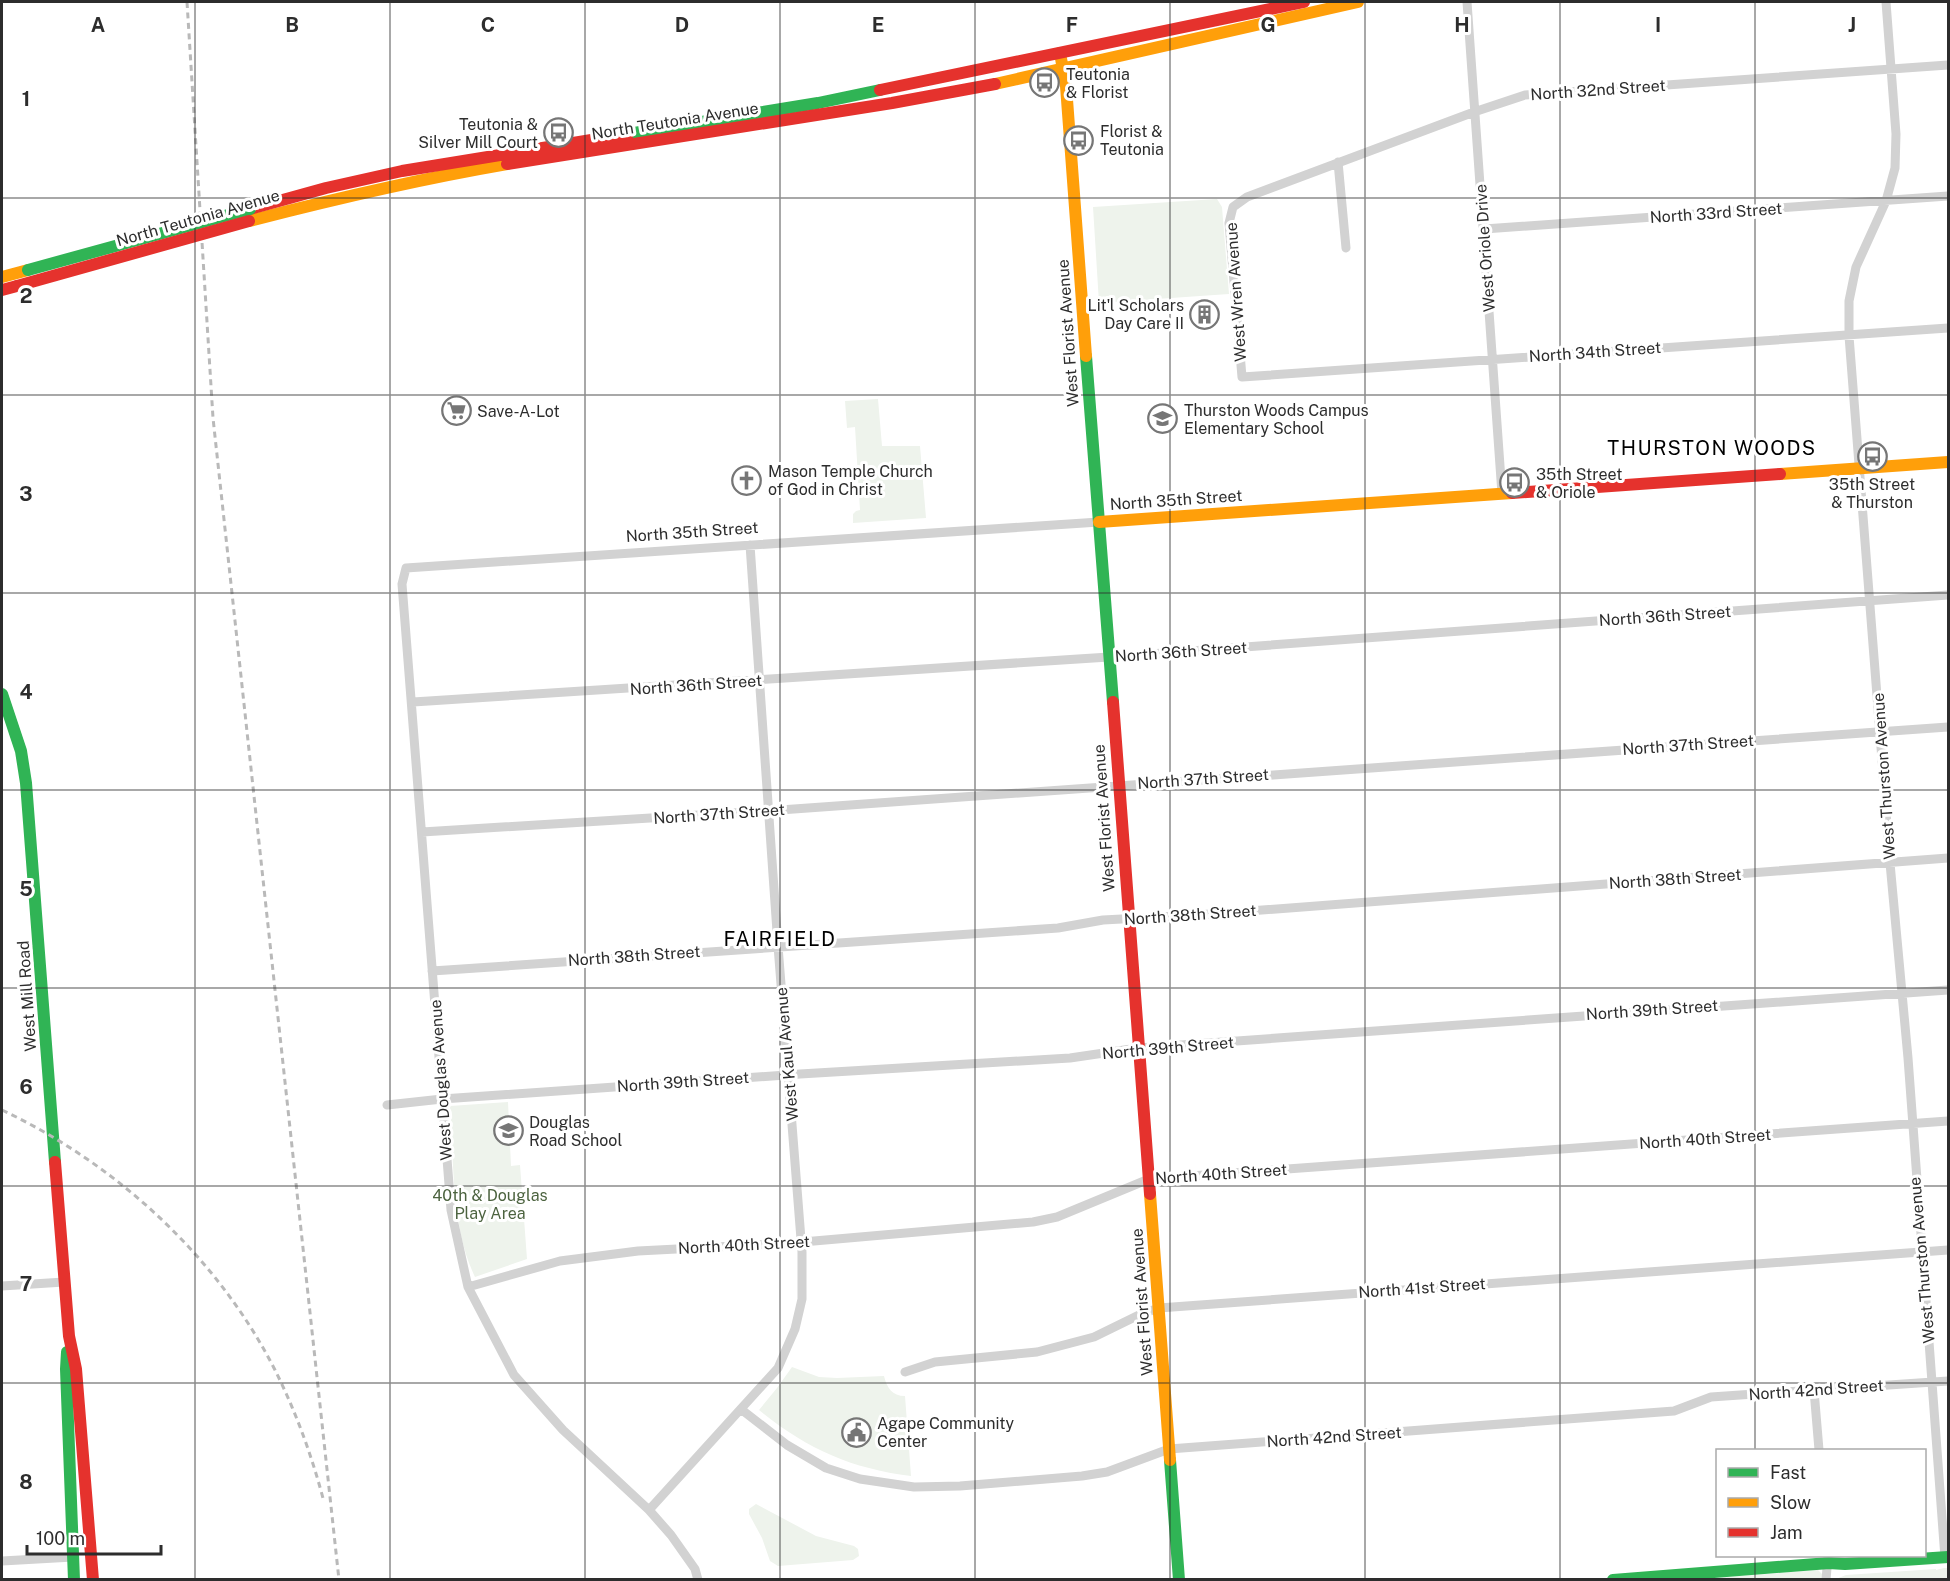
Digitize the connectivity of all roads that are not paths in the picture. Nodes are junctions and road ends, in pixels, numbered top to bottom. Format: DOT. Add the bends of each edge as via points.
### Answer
graph roads {
  1 [pos="1304,2"];
  2 [pos="1358,2"];
  3 [pos="1467,2"];
  4 [pos="1886,2"];
  5 [pos="1342,3"];
  6 [pos="1060,53"];
  7 [pos="1948,65"];
  8 [pos="1063,69"];
  9 [pos="1892,69"];
  10 [pos="1474,112"];
  11 [pos="1338,162"];
  12 [pos="1948,196"];
  13 [pos="1886,201"];
  14 [pos="1233,207"];
  15 [pos="250,215"];
  16 [pos="1484,229"];
  17 [pos="1346,248"];
  18 [pos="2,277"];
  19 [pos="2,290"];
  20 [pos="1948,328"];
  21 [pos="1849,336"];
  22 [pos="1493,358"];
  23 [pos="1242,376"];
  24 [pos="1948,462"];
  25 [pos="1859,468"];
  26 [pos="1502,494"];
  27 [pos="1099,522"];
  28 [pos="750,545"];
  29 [pos="406,568"];
  30 [pos="1948,595"];
  31 [pos="1871,600"];
  32 [pos="1108,657"];
  33 [pos="758,681"];
  34 [pos="2,694"];
  35 [pos="413,702"];
  36 [pos="1948,727"];
  37 [pos="1880,732"];
  38 [pos="1118,785"];
  39 [pos="769,811"];
  40 [pos="422,832"];
  41 [pos="1948,858"];
  42 [pos="1890,863"];
  43 [pos="1129,919"];
  44 [pos="778,946"];
  45 [pos="432,971"];
  46 [pos="1948,990"];
  47 [pos="1902,993"];
  48 [pos="1138,1048"];
  49 [pos="789,1074"];
  50 [pos="442,1099"];
  51 [pos="387,1105"];
  52 [pos="1948,1121"];
  53 [pos="1912,1124"];
  54 [pos="1149,1179"];
  55 [pos="801,1242"];
  56 [pos="1948,1250"];
  57 [pos="1923,1252"];
  58 [pos="64,1282"];
  59 [pos="2,1286"];
  60 [pos="468,1287"];
  61 [pos="1159,1308"];
  62 [pos="69,1336"];
  63 [pos="905,1372"];
  64 [pos="1948,1381"];
  65 [pos="1932,1382"];
  66 [pos="1814,1390"];
  67 [pos="741,1410"];
  68 [pos="1169,1449"];
  69 [pos="1819,1449"];
  70 [pos="649,1510"];
  71 [pos="73,1557"];
  72 [pos="1947,1557"];
  73 [pos="1829,1559"];
  74 [pos="2,1561"];
  75 [pos="74,1580"];
  76 [pos="93,1580"];
  77 [pos="698,1580"];
  78 [pos="1179,1580"];
  79 [pos="1613,1580"];
  80 [pos="1826,1580"];
  1 -- 6 [label="main road, North Teutonia Avenue"];
  2 -- 5 [label="main road, North Teutonia Avenue"];
  3 -- 10 [label="street, West Oriole Drive"];
  4 -- 9 [label="street, West Thurston Avenue"];
  5 -- 8 [label="main road, North Teutonia Avenue"];
  6 -- 8 [label="main road, West Florist Avenue"];
  6 -- 15 [label="main road, North Teutonia Avenue" via="784,109 402,171 326,188"];
  7 -- 9 [label="street, North 32nd Street"];
  8 -- 15 [label="main road, North Teutonia Avenue" via="894,103 451,174"];
  8 -- 27 [label="main road, West Florist Avenue"];
  9 -- 10 [label="street, North 32nd Street" via="1525,95"];
  9 -- 13 [label="street, West Thurston Avenue" via="1896,153"];
  10 -- 11 [label="street, North 32nd Street"];
  10 -- 16 [label="street, West Oriole Drive"];
  11 -- 14 [label="street, North 32nd Street" via="1247,196"];
  11 -- 17 [label="street"];
  12 -- 13 [label="street, North 33rd Street"];
  13 -- 16 [label="street, North 33rd Street"];
  13 -- 21 [label="street, West Thurston Avenue" via="1856,267 1849,301"];
  14 -- 23 [label="street, West Wren Avenue" via="1229,223"];
  15 -- 18 [label="main road, North Teutonia Avenue, bridge"];
  15 -- 19 [label="main road, North Teutonia Avenue, bridge"];
  16 -- 22 [label="street, West Oriole Drive"];
  20 -- 21 [label="street, North 34th Street"];
  21 -- 22 [label="street, North 34th Street"];
  21 -- 25 [label="street, West Thurston Avenue"];
  22 -- 23 [label="street, North 34th Street"];
  22 -- 26 [label="street, West Oriole Drive"];
  24 -- 25 [label="main road, North 35th Street"];
  25 -- 26 [label="main road, North 35th Street"];
  25 -- 31 [label="street, West Thurston Avenue"];
  26 -- 27 [label="main road, North 35th Street"];
  27 -- 28 [label="street, North 35th Street"];
  27 -- 32 [label="main road, West Florist Avenue"];
  28 -- 29 [label="street, North 35th Street"];
  28 -- 33 [label="street, West Kaul Avenue"];
  29 -- 35 [label="street, West Douglas Avenue" via="402,584"];
  30 -- 31 [label="street, North 36th Street"];
  31 -- 32 [label="street, North 36th Street"];
  31 -- 37 [label="street, West Thurston Avenue"];
  32 -- 33 [label="street, North 36th Street"];
  32 -- 38 [label="main road, West Florist Avenue"];
  33 -- 35 [label="street, North 36th Street"];
  33 -- 39 [label="street, West Kaul Avenue"];
  34 -- 58 [label="main road, West Mill Road" via="21,751 26,783"];
  35 -- 40 [label="street, West Douglas Avenue"];
  36 -- 37 [label="street, North 37th Street"];
  37 -- 38 [label="street, North 37th Street"];
  37 -- 42 [label="street, West Thurston Avenue"];
  38 -- 39 [label="street, North 37th Street"];
  38 -- 43 [label="main road, West Florist Avenue"];
  39 -- 40 [label="street, North 37th Street"];
  39 -- 44 [label="street, West Kaul Avenue"];
  40 -- 45 [label="street, West Douglas Avenue"];
  41 -- 42 [label="street, North 38th Street"];
  42 -- 43 [label="street, North 38th Street"];
  42 -- 47 [label="street, West Thurston Avenue"];
  43 -- 44 [label="street, North 38th Street" via="1058,928"];
  43 -- 48 [label="main road, West Florist Avenue"];
  44 -- 45 [label="street, North 38th Street"];
  44 -- 49 [label="street, West Kaul Avenue"];
  45 -- 50 [label="street, West Douglas Avenue"];
  46 -- 47 [label="street, North 39th Street"];
  47 -- 48 [label="street, North 39th Street"];
  47 -- 53 [label="street, West Thurston Avenue"];
  48 -- 49 [label="street, North 39th Street" via="1066,1058"];
  48 -- 54 [label="main road, West Florist Avenue"];
  49 -- 50 [label="street, North 39th Street"];
  49 -- 55 [label="street, West Kaul Avenue"];
  50 -- 51 [label="street, North 39th Street"];
  50 -- 60 [label="street, West Douglas Avenue" via="450,1210"];
  52 -- 53 [label="street, North 40th Street"];
  53 -- 54 [label="street, North 40th Street"];
  53 -- 57 [label="street, West Thurston Avenue"];
  54 -- 55 [label="street, North 40th Street" via="1057,1217 1033,1222"];
  54 -- 61 [label="main road, West Florist Avenue"];
  55 -- 60 [label="street, North 40th Street" via="638,1251 560,1261"];
  55 -- 67 [label="street, West Kaul Avenue" via="802,1299 795,1329 778,1368"];
  56 -- 57 [label="street, North 41st Street"];
  57 -- 61 [label="street, North 41st Street"];
  57 -- 65 [label="street, West Thurston Avenue"];
  58 -- 59 [label="street"];
  58 -- 62 [label="main road, West Mill Road"];
  60 -- 70 [label="street, West Douglas Avenue" via="513,1375 563,1430"];
  61 -- 63 [label="street, North 41st Street" via="1094,1337 1037,1352 935,1362"];
  61 -- 68 [label="main road, West Florist Avenue"];
  62 -- 71 [label="main road, West Mill Road" via="66,1369"];
  62 -- 76 [label="main road, West Mill Road" via="76,1369"];
  64 -- 65 [label="street, North 42nd Street"];
  65 -- 66 [label="street, North 42nd Street"];
  65 -- 72 [label="street, West Thurston Avenue"];
  66 -- 68 [label="street, North 42nd Street" via="1711,1397 1674,1411"];
  66 -- 69 [label="street"];
  67 -- 68 [label="street, North 42nd Street" via="826,1468 860,1479 914,1487 1082,1476 1107,1472"];
  67 -- 70 [label="street, West Kaul Avenue"];
  68 -- 78 [label="main road, West Florist Avenue"];
  70 -- 77 [label="street, West Douglas Avenue" via="671,1535"];
  71 -- 74 [label="street"];
  71 -- 75 [label="main road, West Mill Road"];
  72 -- 73 [label="main road" via="1845,1564"];
  73 -- 79 [label="main road"];
  73 -- 80 [label="street"];
}
